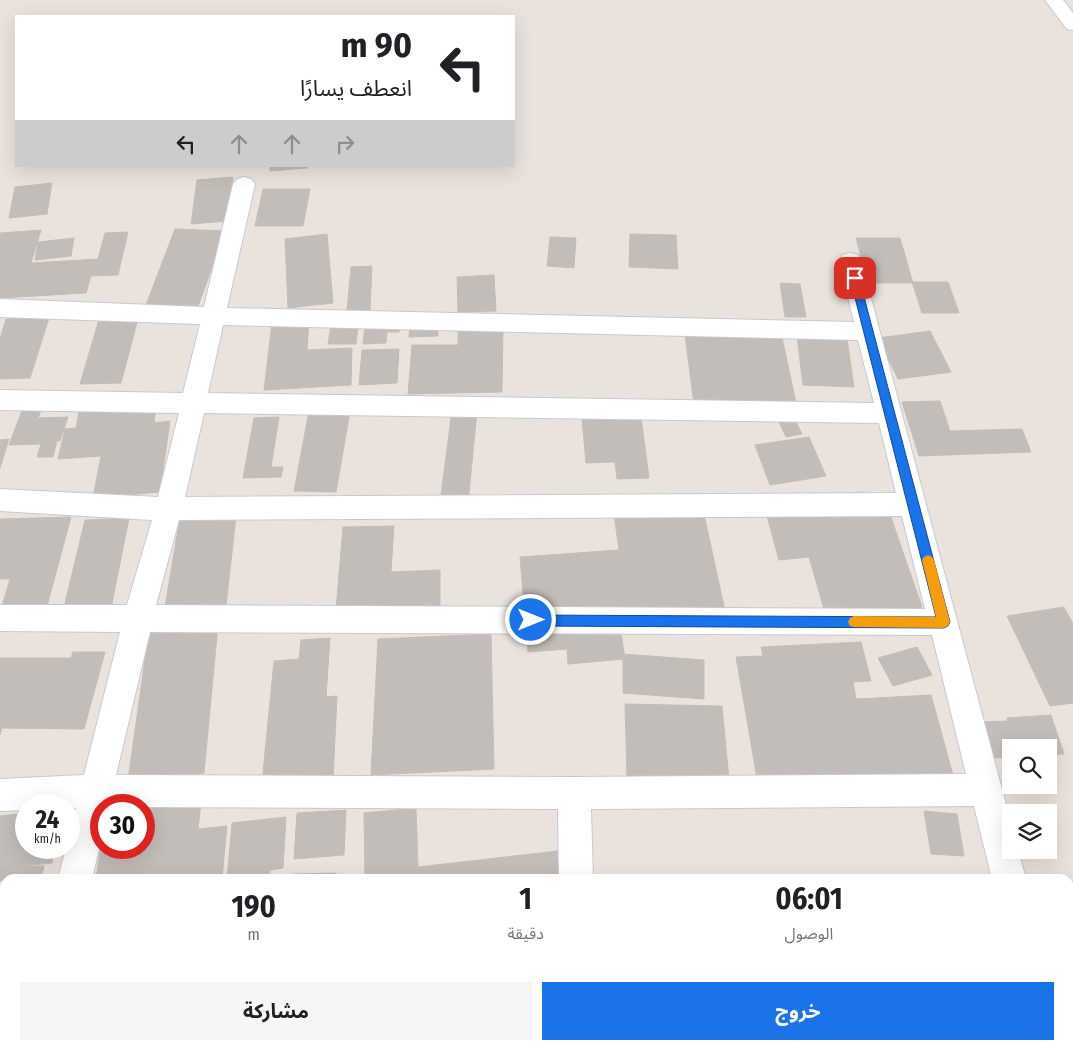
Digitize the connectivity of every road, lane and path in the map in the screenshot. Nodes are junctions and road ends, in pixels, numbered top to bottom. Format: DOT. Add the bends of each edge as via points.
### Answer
graph roads {
  1 [pos="1054,0"];
  2 [pos="1073,25"];
  3 [pos="244,184"];
  4 [pos="850,261"];
  5 [pos="0,308"];
  6 [pos="213,316"];
  7 [pos="868,331"];
  8 [pos="0,400"];
  9 [pos="193,403"];
  10 [pos="889,413"];
  11 [pos="0,500"];
  12 [pos="914,504"];
  13 [pos="169,509"];
  14 [pos="0,618"];
  15 [pos="138,619"];
  16 [pos="944,622"];
  17 [pos="986,790"];
  18 [pos="95,791"];
  19 [pos="574,792"];
  20 [pos="0,795"];
  21 [pos="75,874"];
  22 [pos="576,874"];
  23 [pos="1008,874"];
  1 -- 2 [label="street"];
  3 -- 6 [label="street"];
  4 -- 7 [label="street"];
  5 -- 6 [label="street"];
  6 -- 7 [label="street"];
  6 -- 9 [label="street"];
  7 -- 10 [label="street"];
  8 -- 9 [label="street"];
  9 -- 10 [label="street"];
  9 -- 13 [label="street"];
  10 -- 12 [label="street"];
  11 -- 13 [label="street"];
  12 -- 13 [label="street"];
  12 -- 16 [label="street"];
  13 -- 15 [label="street"];
  14 -- 15 [label="street"];
  15 -- 16 [label="street"];
  15 -- 18 [label="street"];
  16 -- 17 [label="street"];
  17 -- 19 [label="street"];
  17 -- 23 [label="street"];
  18 -- 19 [label="street"];
  18 -- 20 [label="street"];
  18 -- 21 [label="street"];
  19 -- 22 [label="street"];
}
